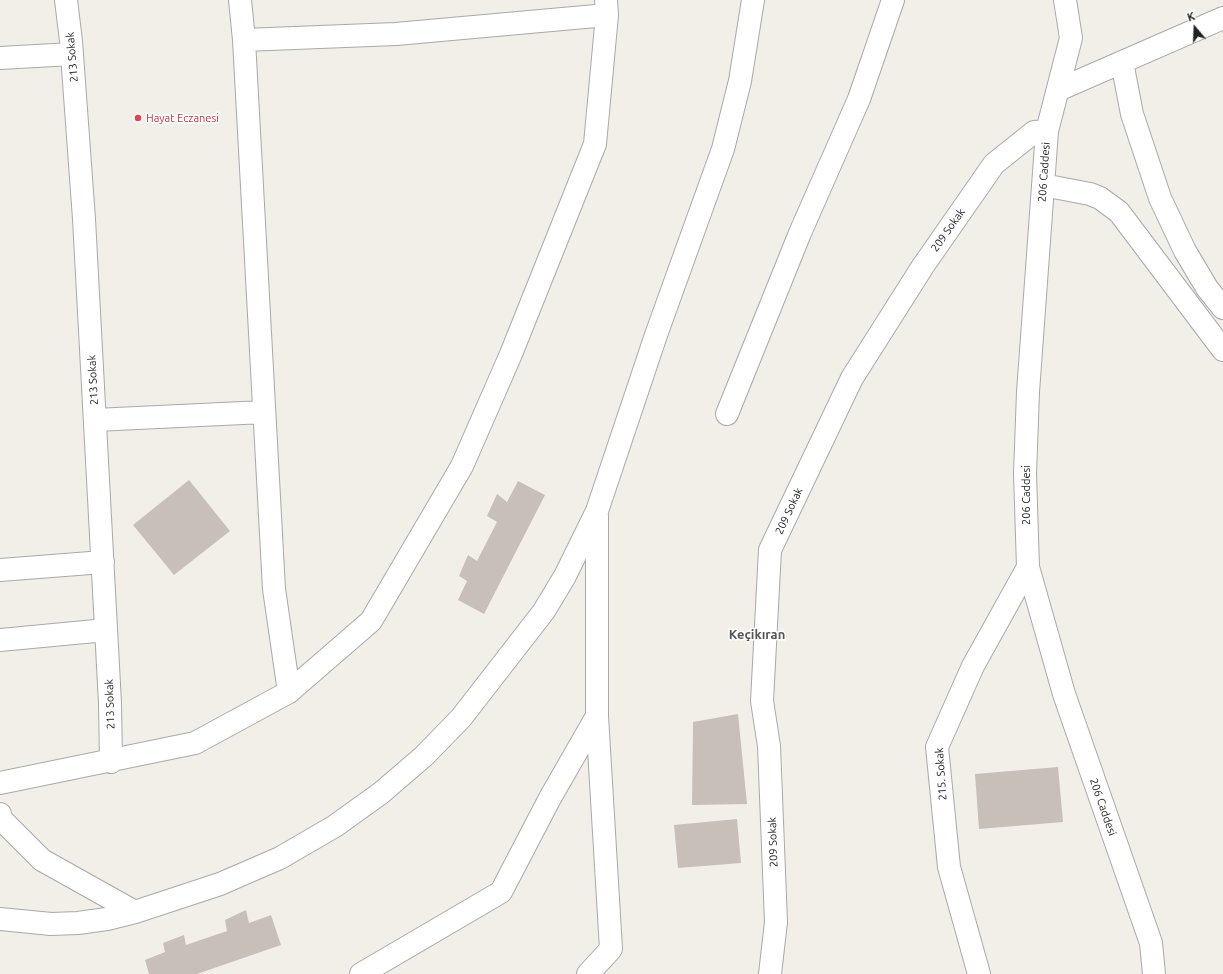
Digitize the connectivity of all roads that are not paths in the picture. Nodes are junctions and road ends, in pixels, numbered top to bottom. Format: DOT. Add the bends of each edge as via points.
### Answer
graph roads {
  1 [pos="66,0"];
  2 [pos="240,0"];
  3 [pos="753,0"];
  4 [pos="892,0"];
  5 [pos="1065,0"];
  6 [pos="606,8"];
  7 [pos="1223,18"];
  8 [pos="244,40"];
  9 [pos="72,54"];
  10 [pos="0,58"];
  11 [pos="1122,62"];
  12 [pos="1058,90"];
  13 [pos="1047,131"];
  14 [pos="1043,185"];
  15 [pos="1223,308"];
  16 [pos="1223,350"];
  17 [pos="264,412"];
  18 [pos="727,414"];
  19 [pos="95,420"];
  20 [pos="597,511"];
  21 [pos="103,562"];
  22 [pos="1028,567"];
  23 [pos="0,570"];
  24 [pos="106,630"];
  25 [pos="0,640"];
  26 [pos="289,692"];
  27 [pos="597,716"];
  28 [pos="111,762"];
  29 [pos="0,783"];
  30 [pos="0,814"];
  31 [pos="135,912"];
  32 [pos="0,919"];
  33 [pos="361,974"];
  34 [pos="588,974"];
  35 [pos="770,974"];
  36 [pos="979,974"];
  37 [pos="1154,974"];
  1 -- 9 [label="street, 213 Sokak"];
  2 -- 8 [label="street"];
  3 -- 20 [label="street" via="740,81 724,149 656,335"];
  4 -- 18 [label="street" via="859,99 800,233"];
  5 -- 12 [label="street, 206 Caddesi" via="1071,38"];
  6 -- 8 [label="street" via="396,34"];
  6 -- 26 [label="street" via="594,144 511,354 462,466 371,621"];
  7 -- 11 [label="street"];
  8 -- 17 [label="street"];
  9 -- 10 [label="street"];
  9 -- 19 [label="street, 213 Sokak"];
  11 -- 12 [label="street"];
  11 -- 15 [label="street" via="1132,114 1160,198 1185,251 1207,288"];
  12 -- 13 [label="street, 206 Caddesi"];
  13 -- 14 [label="street, 206 Caddesi"];
  13 -- 35 [label="street, 209 Sokak" via="1034,132 994,164 923,266 852,378 770,550 762,701 769,746 776,922"];
  14 -- 16 [label="street" via="1090,194 1119,212"];
  14 -- 22 [label="street, 206 Caddesi" via="1028,392 1025,474"];
  17 -- 19 [label="street"];
  17 -- 26 [label="street" via="274,589"];
  19 -- 21 [label="street, 213 Sokak"];
  20 -- 27 [label="street"];
  20 -- 31 [label="street" via="565,576 544,611 461,718 424,756 381,794 335,826 280,858 220,884"];
  21 -- 23 [label="street"];
  21 -- 24 [label="street, 213 Sokak"];
  22 -- 36 [label="street, 215. Sokak" via="973,666 937,747 949,867"];
  22 -- 37 [label="street, 206 Caddesi" via="1064,694 1151,943"];
  24 -- 25 [label="street"];
  24 -- 28 [label="street, 213 Sokak"];
  26 -- 28 [label="street" via="195,743"];
  27 -- 33 [label="street" via="501,892"];
  27 -- 34 [label="street" via="611,949"];
  28 -- 29 [label="street"];
  30 -- 31 [label="street" via="1,819 42,860"];
  31 -- 32 [label="street" via="78,923 51,924"];
}
